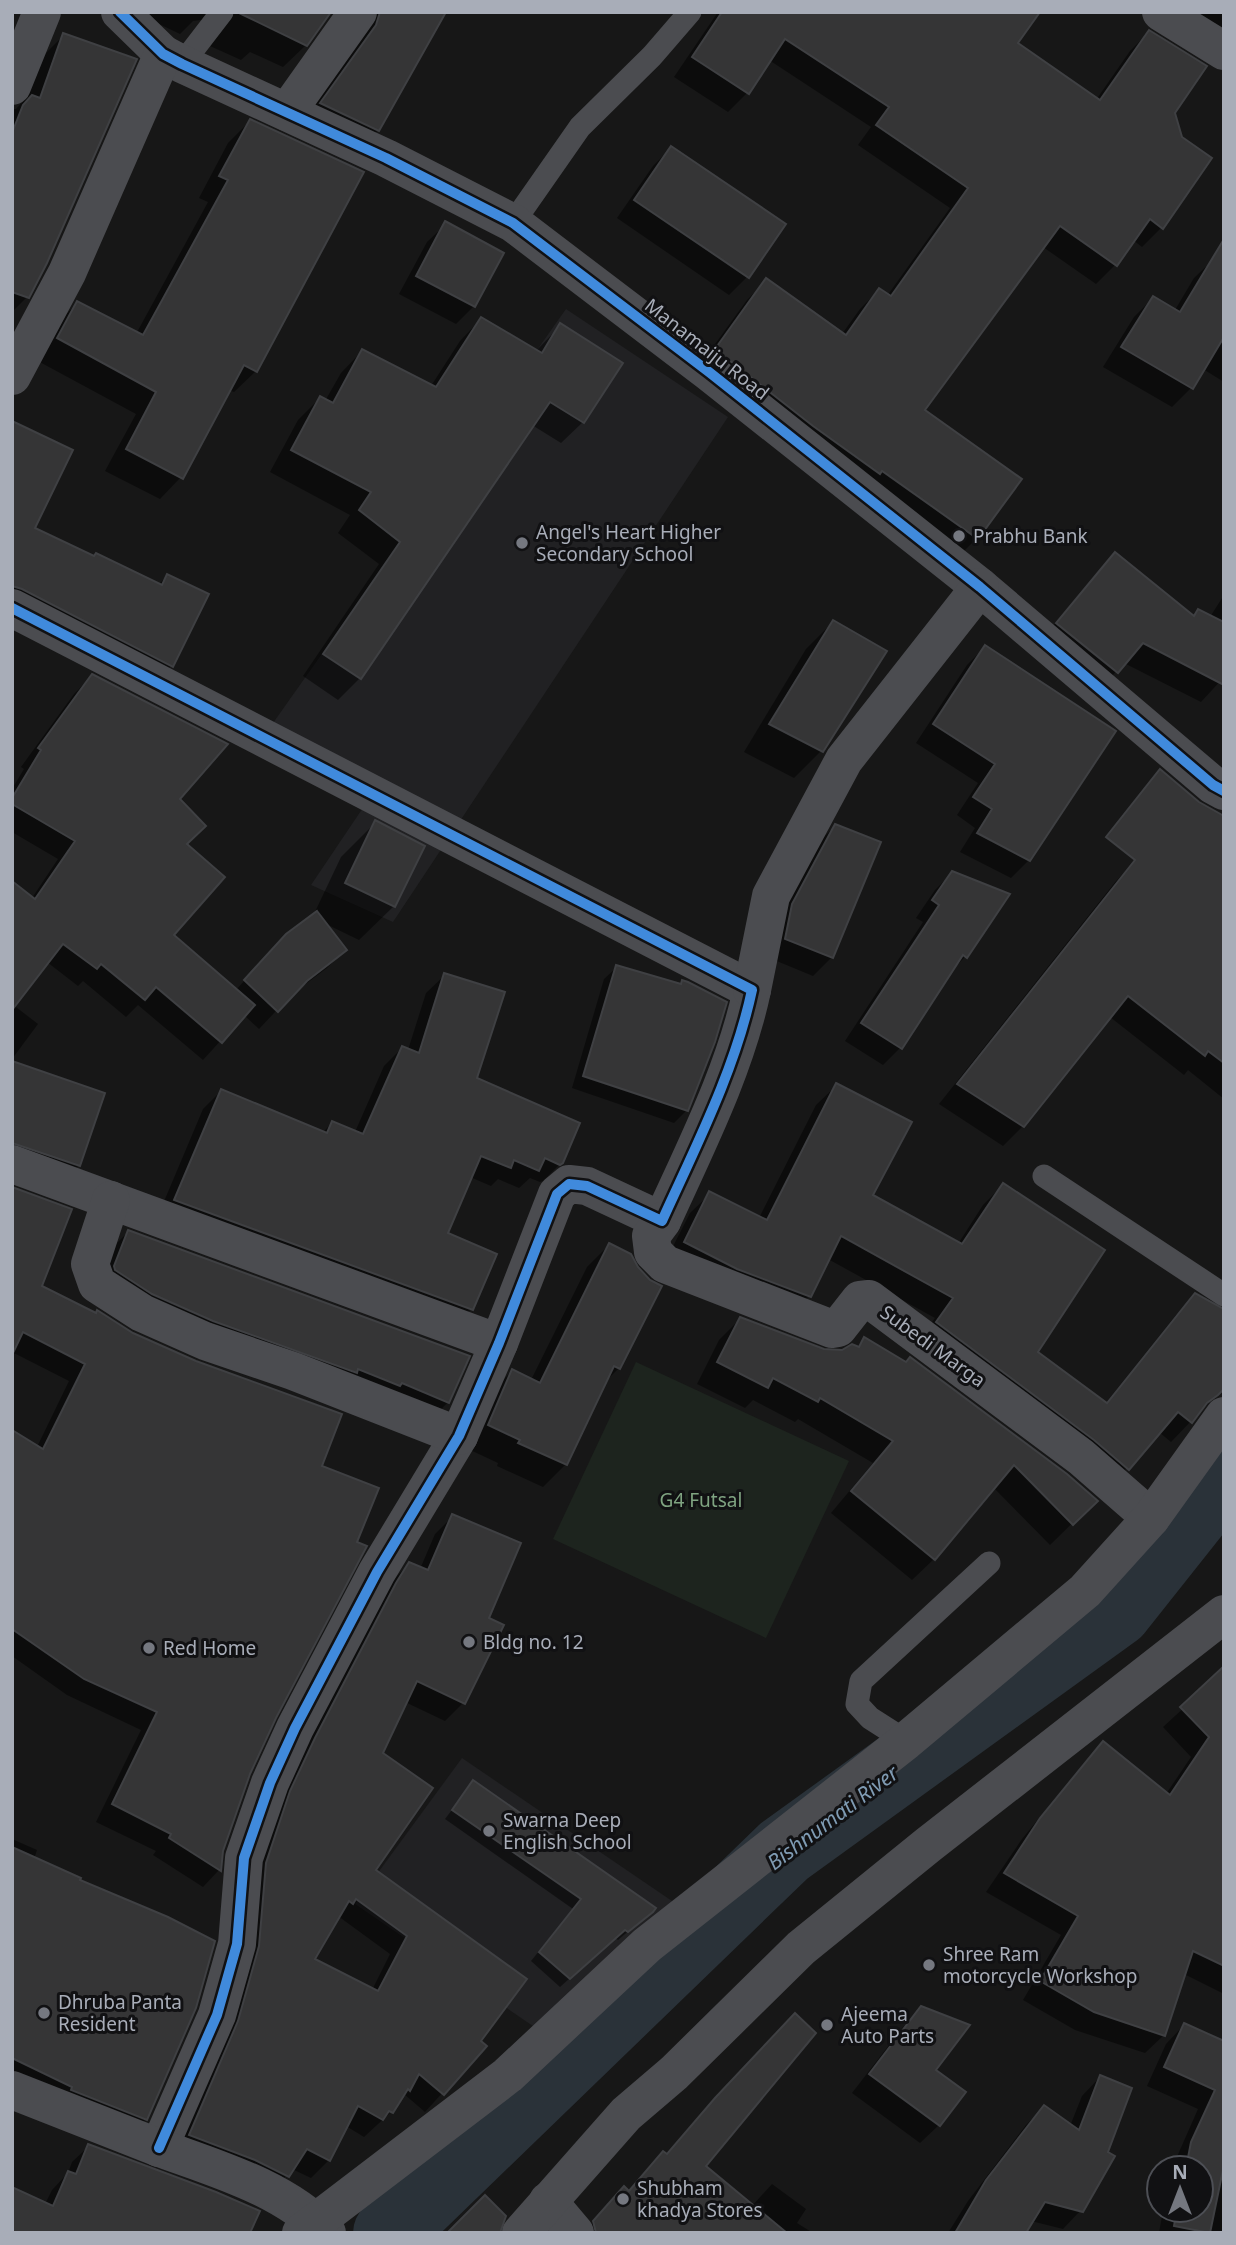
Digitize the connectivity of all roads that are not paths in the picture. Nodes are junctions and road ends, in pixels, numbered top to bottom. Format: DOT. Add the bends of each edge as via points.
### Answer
graph roads {
  1 [pos="43,12"];
  2 [pos="120,12"];
  3 [pos="222,12"];
  4 [pos="358,12"];
  5 [pos="690,12"];
  6 [pos="1161,12"];
  7 [pos="1224,51"];
  8 [pos="173,59"];
  9 [pos="12,86"];
  10 [pos="287,112"];
  11 [pos="513,223"];
  12 [pos="12,376"];
  13 [pos="980,587"];
  14 [pos="18,621"];
  15 [pos="1220,781"];
  16 [pos="752,990"];
  17 [pos="12,1164"];
  18 [pos="1044,1176"];
  19 [pos="111,1200"];
  20 [pos="662,1221"];
  21 [pos="1224,1295"];
  22 [pos="499,1343"];
  23 [pos="1224,1416"];
  24 [pos="459,1436"];
  25 [pos="1151,1518"];
  26 [pos="989,1563"];
  27 [pos="1224,1614"];
  28 [pos="906,1741"];
  29 [pos="12,2091"];
  30 [pos="159,2148"];
  31 [pos="548,2201"];
  32 [pos="314,2229"];
  33 [pos="521,2233"];
  34 [pos="575,2233"];
  1 -- 9 [label="street"];
  2 -- 8 [label="street, Manamaiju Road"];
  3 -- 8 [label="lane"];
  4 -- 10 [label="street"];
  5 -- 11 [label="lane" via="652,57 580,127"];
  6 -- 7 [label="street"];
  8 -- 10 [label="street, Manamaiju Road"];
  8 -- 12 [label="street"];
  10 -- 11 [label="street, Manamaiju Road"];
  11 -- 13 [label="street, Manamaiju Road"];
  13 -- 15 [label="street, Manamaiju Road"];
  13 -- 16 [label="street" via="844,760 771,896"];
  14 -- 16 [label="street"];
  16 -- 20 [label="street" via="745,1024"];
  17 -- 19 [label="street"];
  18 -- 21 [label="lane"];
  19 -- 22 [label="street"];
  19 -- 24 [label="street" via="90,1264 97,1284 142,1313 205,1340"];
  20 -- 22 [label="street" via="587,1185 569,1184 557,1194"];
  20 -- 25 [label="street, Subedi Marga" via="651,1236 653,1252 665,1264 832,1329 838,1328 860,1300 869,1299 1081,1457"];
  22 -- 24 [label="street"];
  23 -- 25 [label="street"];
  24 -- 30 [label="street" via="377,1573 270,1783 244,1858 237,1944 216,2015"];
  25 -- 28 [label="street" via="1085,1591"];
  26 -- 28 [label="lane" via="861,1681 857,1704"];
  27 -- 31 [label="street" via="801,1948 626,2114"];
  28 -- 32 [label="street" via="648,1945 508,2075"];
  29 -- 30 [label="street"];
  30 -- 32 [label="street" via="232,2174"];
  31 -- 33 [label="street"];
  31 -- 34 [label="street"];
}
